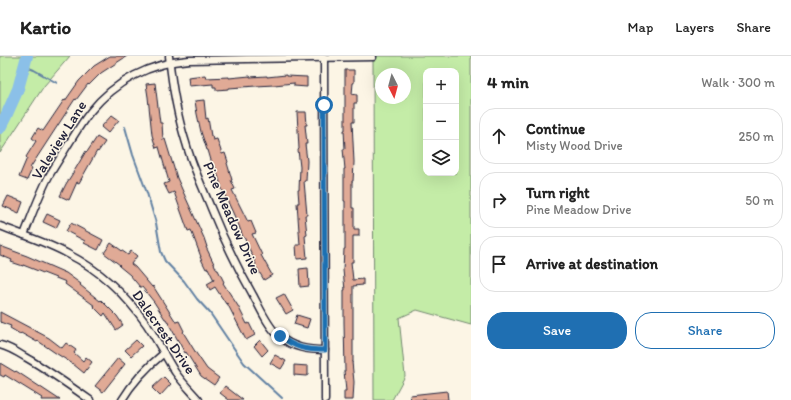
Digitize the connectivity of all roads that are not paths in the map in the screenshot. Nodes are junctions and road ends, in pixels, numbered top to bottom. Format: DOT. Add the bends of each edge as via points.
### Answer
graph roads {
  1 [pos="373,56"];
  2 [pos="324,57"];
  3 [pos="170,59"];
  4 [pos="0,226"];
  5 [pos="24,235"];
  6 [pos="0,345"];
  7 [pos="325,350"];
  8 [pos="164,352"];
  9 [pos="90,400"];
  10 [pos="122,400"];
  11 [pos="199,400"];
  12 [pos="325,400"];
  1 -- 2 [label="street, Valeview Lane"];
  2 -- 3 [label="street, Valeview Lane"];
  2 -- 7 [label="street"];
  3 -- 5 [label="street, Valeview Lane" via="124,81 103,97 92,110 50,175"];
  3 -- 7 [label="street, Pine Meadow Drive" via="182,129 193,165 242,276 270,324 280,336 297,347"];
  4 -- 5 [label="street, Dalecrest Drive"];
  5 -- 8 [label="street, Dalecrest Drive" via="69,254 113,285 136,310"];
  6 -- 9 [label="street" via="41,366"];
  7 -- 12 [label="street"];
  8 -- 10 [label="street" via="142,372"];
  8 -- 11 [label="street, Dalecrest Drive" via="176,373"];
}
